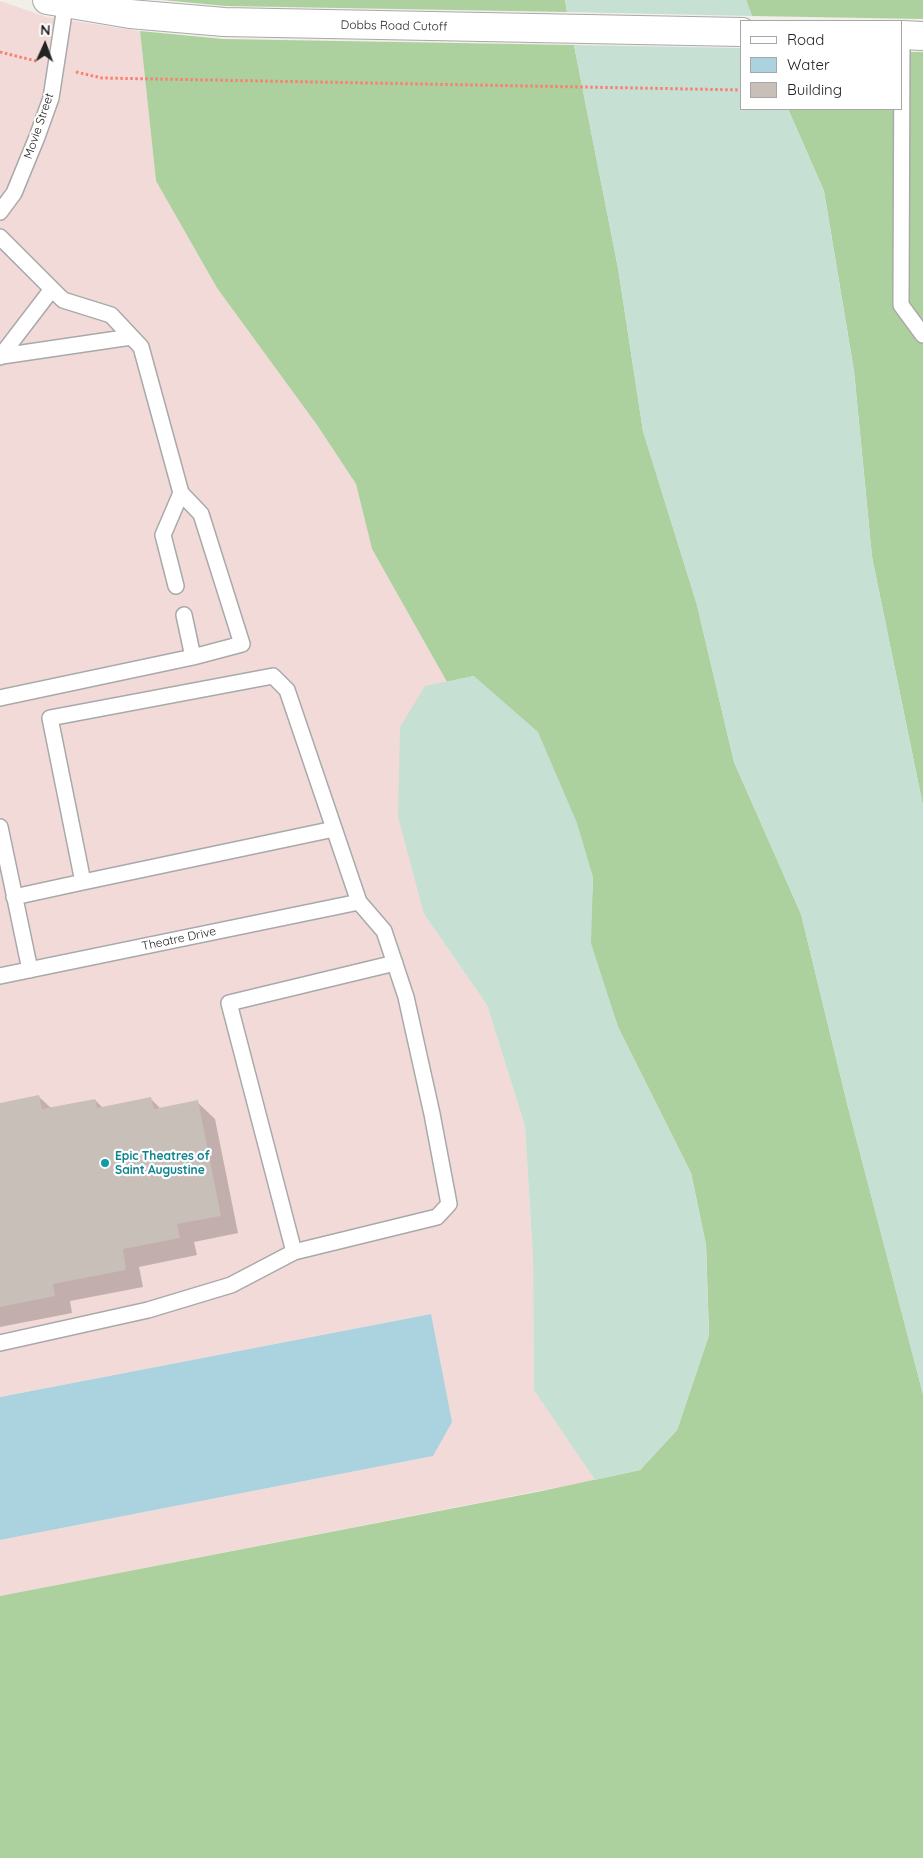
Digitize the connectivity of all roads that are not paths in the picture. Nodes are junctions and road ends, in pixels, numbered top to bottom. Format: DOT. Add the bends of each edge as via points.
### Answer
graph roads {
  1 [pos="59,1"];
  2 [pos="740,32"];
  3 [pos="903,35"];
  4 [pos="923,36"];
  5 [pos="902,110"];
  6 [pos="0,212"];
  7 [pos="0,237"];
  8 [pos="52,289"];
  9 [pos="923,335"];
  10 [pos="131,337"];
  11 [pos="1,356"];
  12 [pos="181,493"];
  13 [pos="176,586"];
  14 [pos="184,615"];
  15 [pos="193,657"];
  16 [pos="0,698"];
  17 [pos="0,827"];
  18 [pos="334,829"];
  19 [pos="83,882"];
  20 [pos="14,897"];
  21 [pos="359,902"];
  22 [pos="394,963"];
  23 [pos="30,970"];
  24 [pos="0,976"];
  25 [pos="294,1252"];
  26 [pos="0,1343"];
  1 -- 2 [label="street, Dobbs Road Cutoff" via="130,14 224,22"];
  1 -- 6 [label="lane, Movie Street" via="51,98 14,193"];
  3 -- 4 [label="street"];
  5 -- 9 [label="lane" via="901,305"];
  7 -- 8 [label="lane"];
  8 -- 10 [label="lane" via="63,300 111,315"];
  8 -- 11 [label="lane"];
  10 -- 11 [label="lane"];
  10 -- 12 [label="lane" via="141,347"];
  12 -- 13 [label="lane" via="164,534"];
  12 -- 15 [label="lane" via="201,514 242,644"];
  14 -- 15 [label="lane"];
  15 -- 16 [label="lane"];
  17 -- 20 [label="lane"];
  18 -- 19 [label="lane"];
  18 -- 19 [label="lane" via="287,690 273,676 50,718"];
  18 -- 21 [label="lane"];
  19 -- 20 [label="lane"];
  20 -- 23 [label="lane"];
  21 -- 22 [label="lane" via="384,931"];
  21 -- 23 [label="lane, Theatre Drive"];
  22 -- 25 [label="lane" via="408,1006 449,1204 437,1217"];
  22 -- 25 [label="lane" via="229,1003"];
  23 -- 24 [label="lane, Theatre Drive"];
  25 -- 26 [label="lane" via="231,1285 148,1310"];
}
